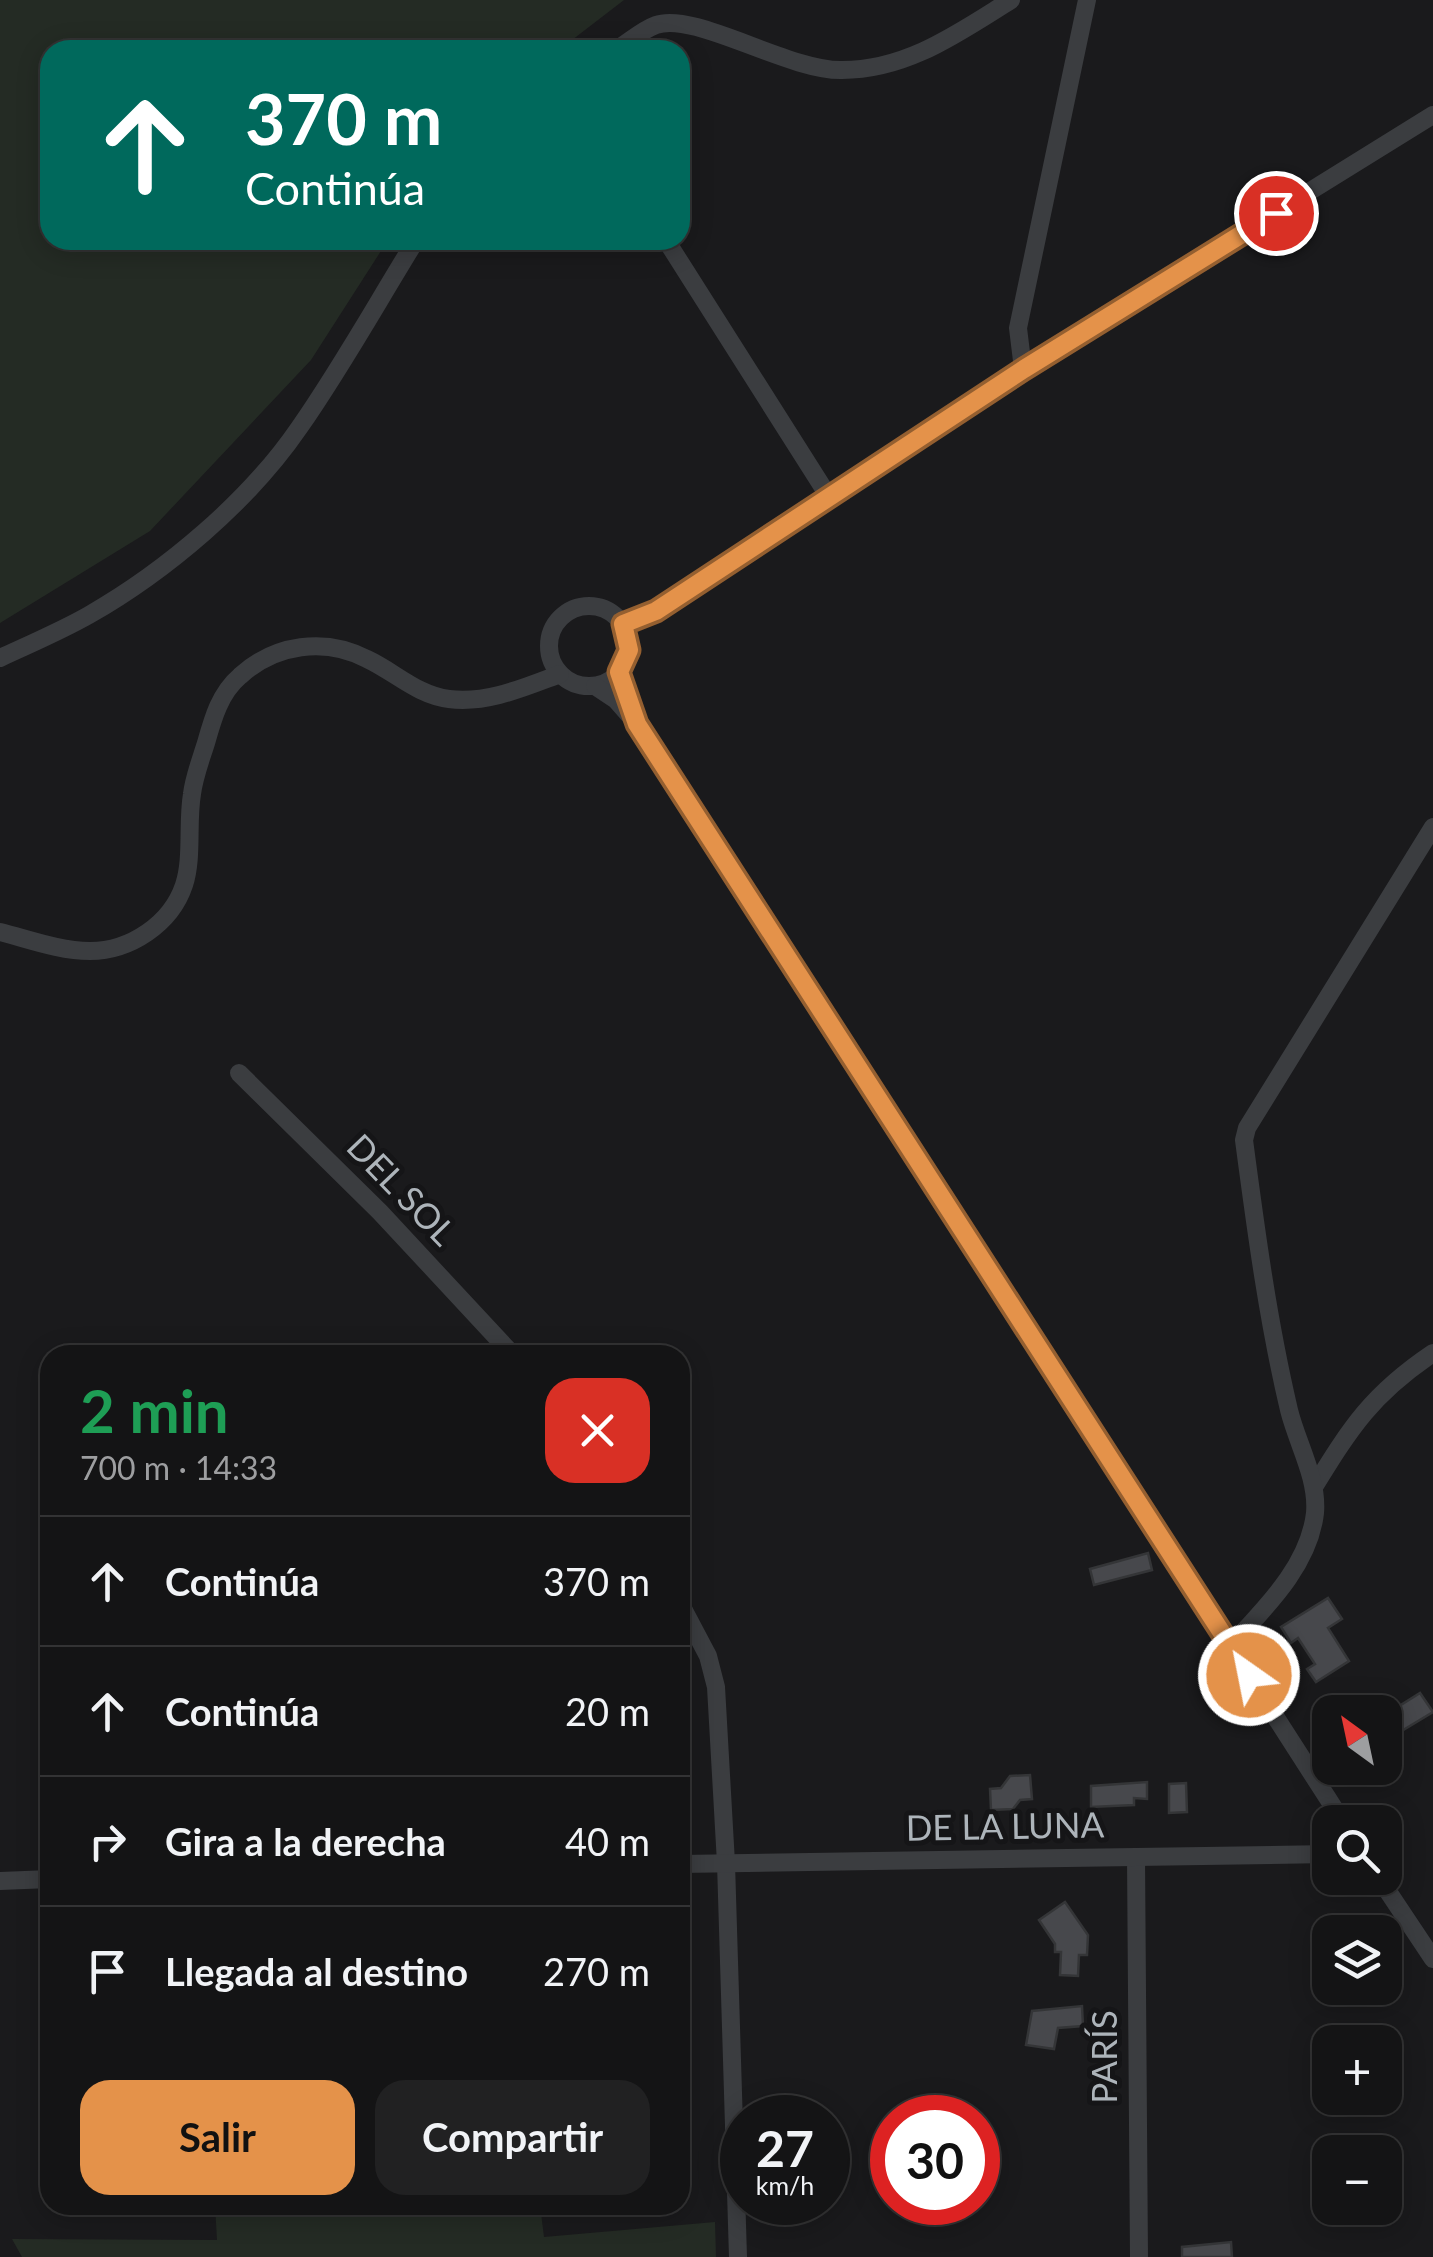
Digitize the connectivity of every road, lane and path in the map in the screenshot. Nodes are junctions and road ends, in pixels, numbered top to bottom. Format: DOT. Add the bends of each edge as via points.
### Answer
graph roads {
  1 [pos="1011,0"];
  2 [pos="1087,0"];
  3 [pos="632,40"];
  4 [pos="1433,116"];
  5 [pos="410,250"];
  6 [pos="672,250"];
  7 [pos="1024,369"];
  8 [pos="828,497"];
  9 [pos="623,624"];
  10 [pos="0,658"];
  11 [pos="619,672"];
  12 [pos="560,674"];
  13 [pos="595,686"];
  14 [pos="637,724"];
  15 [pos="1433,827"];
  16 [pos="0,932"];
  17 [pos="239,1073"];
  18 [pos="504,1345"];
  19 [pos="1433,1353"];
  20 [pos="1314,1487"];
  21 [pos="690,1622"];
  22 [pos="1230,1645"];
  23 [pos="1332,1805"];
  24 [pos="1312,1854"];
  25 [pos="1136,1857"];
  26 [pos="690,1864"];
  27 [pos="726,1864"];
  28 [pos="40,1879"];
  29 [pos="0,1880"];
  30 [pos="1390,1895"];
  31 [pos="1433,1959"];
  32 [pos="738,2257"];
  33 [pos="1138,2257"];
  1 -- 3 [label="street" via="897,64 842,70 811,68 672,22"];
  2 -- 7 [label="street" via="1018,328"];
  4 -- 7 [label="street"];
  5 -- 10 [label="street" via="298,431 248,488 145,579 88,616"];
  6 -- 8 [label="street"];
  7 -- 8 [label="street"];
  8 -- 9 [label="street" via="656,611"];
  9 -- 11 [label="street" via="629,650"];
  9 -- 12 [label="street" via="603,607 564,614 554,624 548,650"];
  11 -- 13 [label="street"];
  11 -- 14 [label="street"];
  12 -- 13 [label="street"];
  12 -- 16 [label="street" via="508,692 449,699 333,646 266,656 237,678 216,708 192,792 185,883 174,908 122,946 90,951"];
  13 -- 14 [label="street"];
  14 -- 22 [label="street"];
  15 -- 20 [label="street" via="1257,1108 1244,1140 1265,1294"];
  17 -- 18 [label="street, DEL SOL"];
  19 -- 20 [label="street" via="1373,1400"];
  20 -- 22 [label="street" via="1306,1548"];
  21 -- 27 [label="street" via="716,1687"];
  22 -- 23 [label="street"];
  24 -- 25 [label="street, DE LA LUNA"];
  25 -- 27 [label="street, DE LA LUNA"];
  25 -- 33 [label="street, PARÍS"];
  26 -- 27 [label="street, DE LA LUNA"];
  27 -- 32 [label="street"];
  28 -- 29 [label="street"];
  30 -- 31 [label="street"];
}
